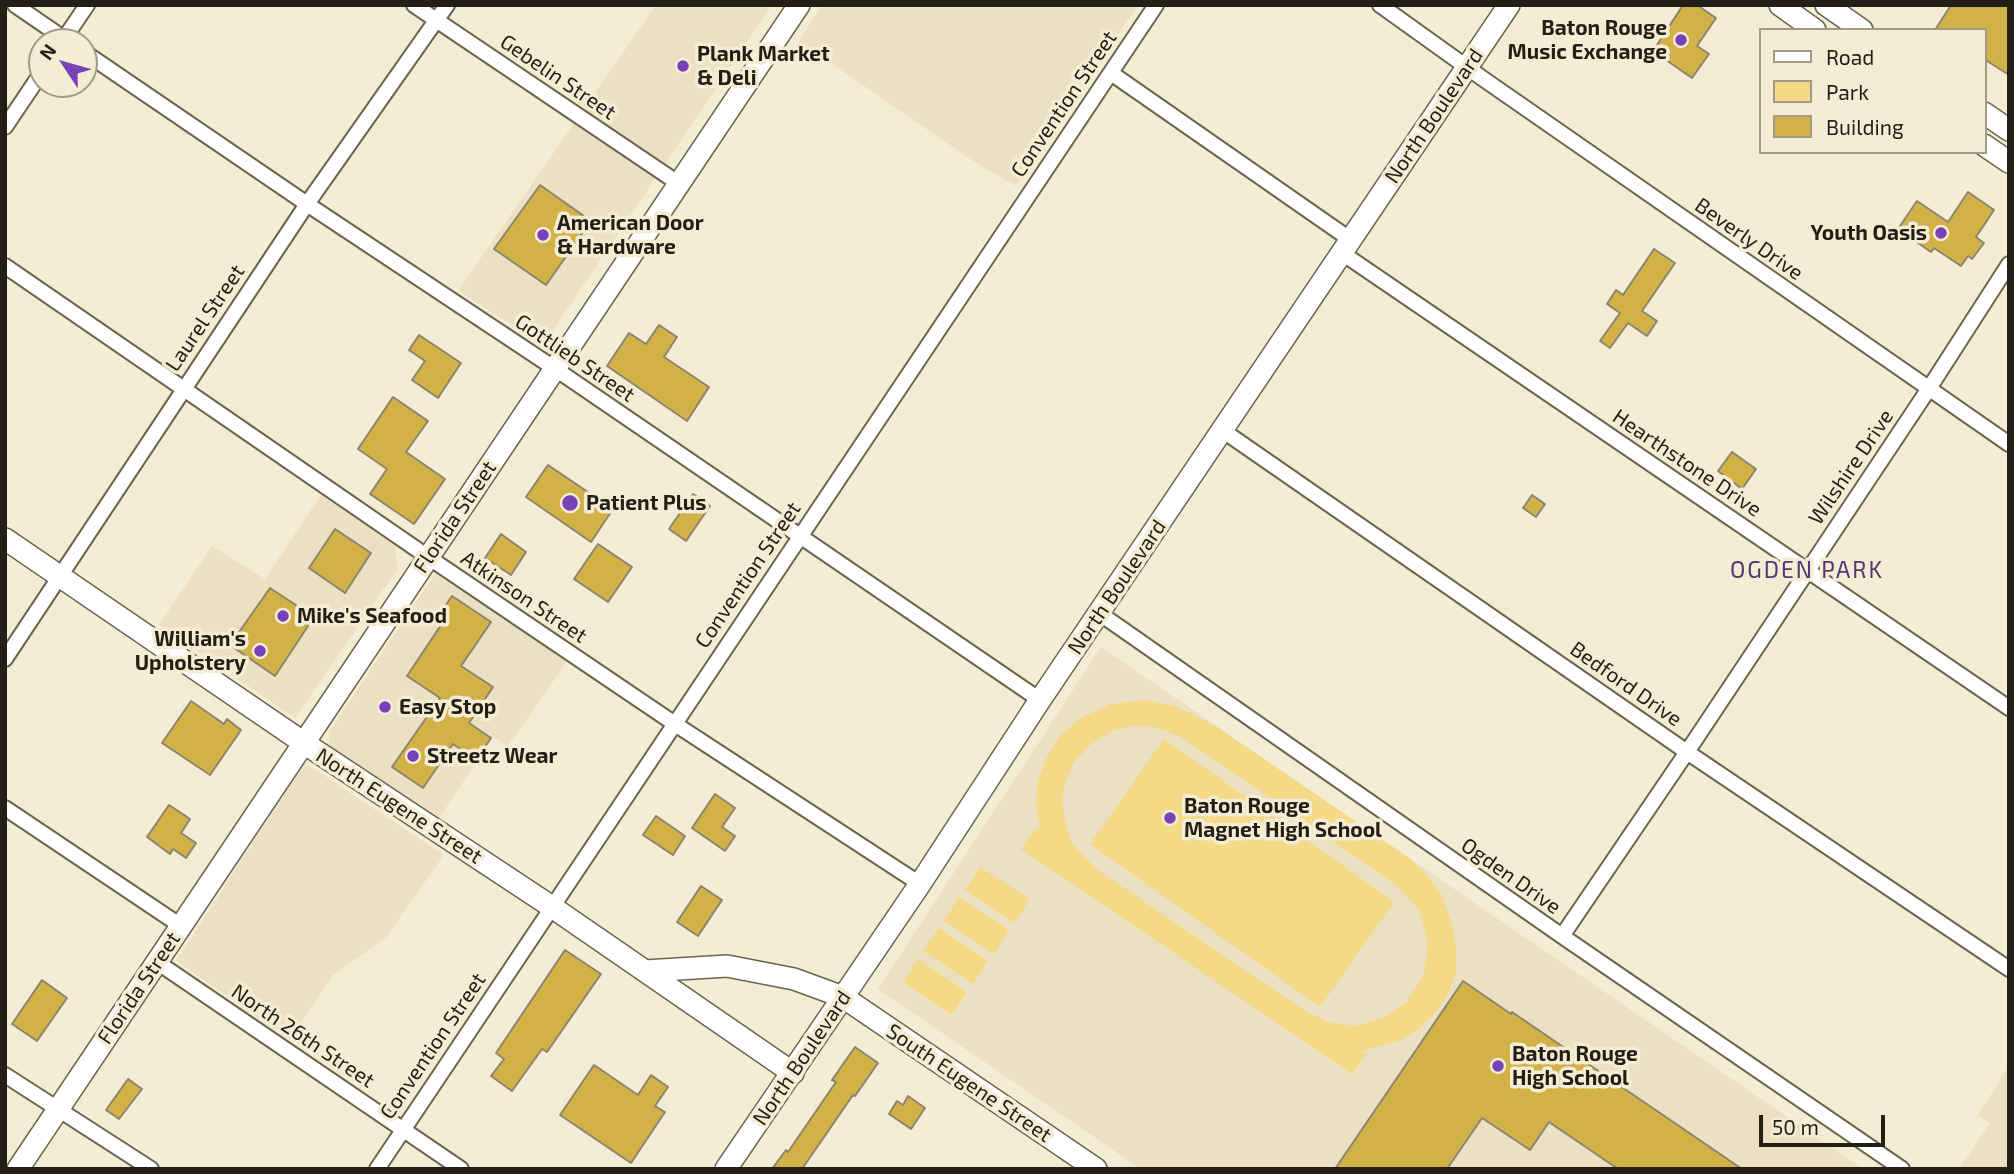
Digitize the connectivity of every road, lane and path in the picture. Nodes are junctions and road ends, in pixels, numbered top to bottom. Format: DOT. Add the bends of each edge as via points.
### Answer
graph roads {
  1 [pos="15,5"];
  2 [pos="87,5"];
  3 [pos="414,5"];
  4 [pos="447,5"];
  5 [pos="799,5"];
  6 [pos="1156,5"];
  7 [pos="1380,5"];
  8 [pos="1509,5"];
  9 [pos="1780,5"];
  10 [pos="1826,5"];
  11 [pos="437,20"];
  12 [pos="47,28"];
  13 [pos="73,28"];
  14 [pos="1812,28"];
  15 [pos="1859,28"];
  16 [pos="98,62"];
  17 [pos="1467,67"];
  18 [pos="1111,73"];
  19 [pos="28,93"];
  20 [pos="1986,114"];
  21 [pos="5,127"];
  22 [pos="2009,130"];
  23 [pos="1986,146"];
  24 [pos="2009,162"];
  25 [pos="678,183"];
  26 [pos="307,204"];
  27 [pos="1347,246"];
  28 [pos="2009,264"];
  29 [pos="5,266"];
  30 [pos="554,368"];
  31 [pos="183,389"];
  32 [pos="1928,390"];
  33 [pos="1222,430"];
  34 [pos="2009,444"];
  35 [pos="799,537"];
  36 [pos="5,539"];
  37 [pos="428,557"];
  38 [pos="1807,570"];
  39 [pos="61,576"];
  40 [pos="1099,614"];
  41 [pos="5,659"];
  42 [pos="1040,700"];
  43 [pos="2009,708"];
  44 [pos="675,724"];
  45 [pos="304,743"];
  46 [pos="1687,752"];
  47 [pos="5,808"];
  48 [pos="920,884"];
  49 [pos="552,907"];
  50 [pos="181,926"];
  51 [pos="1562,936"];
  52 [pos="157,962"];
  53 [pos="2009,969"];
  54 [pos="645,971"];
  55 [pos="844,997"];
  56 [pos="793,1073"];
  57 [pos="5,1075"];
  58 [pos="58,1109"];
  59 [pos="403,1130"];
  60 [pos="18,1169"];
  61 [pos="152,1169"];
  62 [pos="377,1169"];
  63 [pos="461,1169"];
  64 [pos="726,1169"];
  65 [pos="1096,1169"];
  66 [pos="1902,1169"];
  1 -- 12 [label="street"];
  2 -- 13 [label="street"];
  3 -- 11 [label="street, Gebelin Street"];
  4 -- 11 [label="street, Laurel Street"];
  5 -- 25 [label="street, Florida Street"];
  6 -- 18 [label="street, Convention Street"];
  7 -- 17 [label="street, Beverly Drive"];
  8 -- 17 [label="street, North Boulevard"];
  9 -- 14 [label="street"];
  10 -- 15 [label="street"];
  11 -- 25 [label="street, Gebelin Street"];
  11 -- 26 [label="street, Laurel Street"];
  16 -- 26 [label="street, Gottlieb Street"];
  17 -- 27 [label="street, North Boulevard"];
  17 -- 32 [label="street, Beverly Drive"];
  18 -- 27 [label="street, Hearthstone Drive"];
  18 -- 35 [label="street, Convention Street"];
  19 -- 21 [label="street"];
  20 -- 22 [label="street"];
  23 -- 24 [label="street"];
  25 -- 30 [label="street, Florida Street"];
  26 -- 30 [label="street, Gottlieb Street"];
  26 -- 31 [label="street, Laurel Street"];
  27 -- 33 [label="street, North Boulevard"];
  27 -- 38 [label="street, Hearthstone Drive"];
  28 -- 32 [label="street, Wilshire Drive"];
  29 -- 31 [label="street, Atkinson Street"];
  30 -- 35 [label="street, Gottlieb Street"];
  30 -- 37 [label="street, Florida Street"];
  31 -- 37 [label="street, Atkinson Street"];
  31 -- 39 [label="street, Laurel Street"];
  32 -- 34 [label="street, Beverly Drive"];
  32 -- 38 [label="street, Wilshire Drive"];
  33 -- 40 [label="street, North Boulevard"];
  33 -- 46 [label="street, Bedford Drive"];
  35 -- 42 [label="street, Gottlieb Street"];
  35 -- 44 [label="street, Convention Street"];
  36 -- 39 [label="street, North Eugene Street"];
  37 -- 44 [label="street, Atkinson Street"];
  37 -- 45 [label="street, Florida Street"];
  38 -- 43 [label="street, Hearthstone Drive"];
  38 -- 46 [label="street, Wilshire Drive"];
  39 -- 41 [label="street, Laurel Street"];
  39 -- 45 [label="street, North Eugene Street"];
  40 -- 42 [label="street, North Boulevard"];
  40 -- 51 [label="street, Ogden Drive"];
  42 -- 48 [label="street, North Boulevard"];
  44 -- 48 [label="street, Atkinson Street"];
  44 -- 49 [label="street, Convention Street"];
  45 -- 49 [label="street, North Eugene Street"];
  45 -- 50 [label="street, Florida Street"];
  46 -- 51 [label="street, Wilshire Drive"];
  46 -- 53 [label="street, Bedford Drive"];
  47 -- 50 [label="street"];
  48 -- 55 [label="street, North Boulevard"];
  49 -- 54 [label="street, North Eugene Street"];
  49 -- 59 [label="street, Convention Street"];
  50 -- 52 [label="street, Florida Street"];
  51 -- 66 [label="street, Ogden Drive"];
  52 -- 58 [label="street, Florida Street"];
  52 -- 59 [label="street, North 26th Street"];
  54 -- 55 [label="street, South Eugene Street" via="727,966 794,979"];
  54 -- 56 [label="street, North Eugene Street"];
  55 -- 56 [label="street, North Boulevard"];
  55 -- 65 [label="street, South Eugene Street"];
  56 -- 64 [label="street, North Boulevard"];
  57 -- 58 [label="street"];
  58 -- 60 [label="street, Florida Street"];
  58 -- 61 [label="street"];
  59 -- 62 [label="street, Convention Street"];
  59 -- 63 [label="street, North 26th Street"];
}
